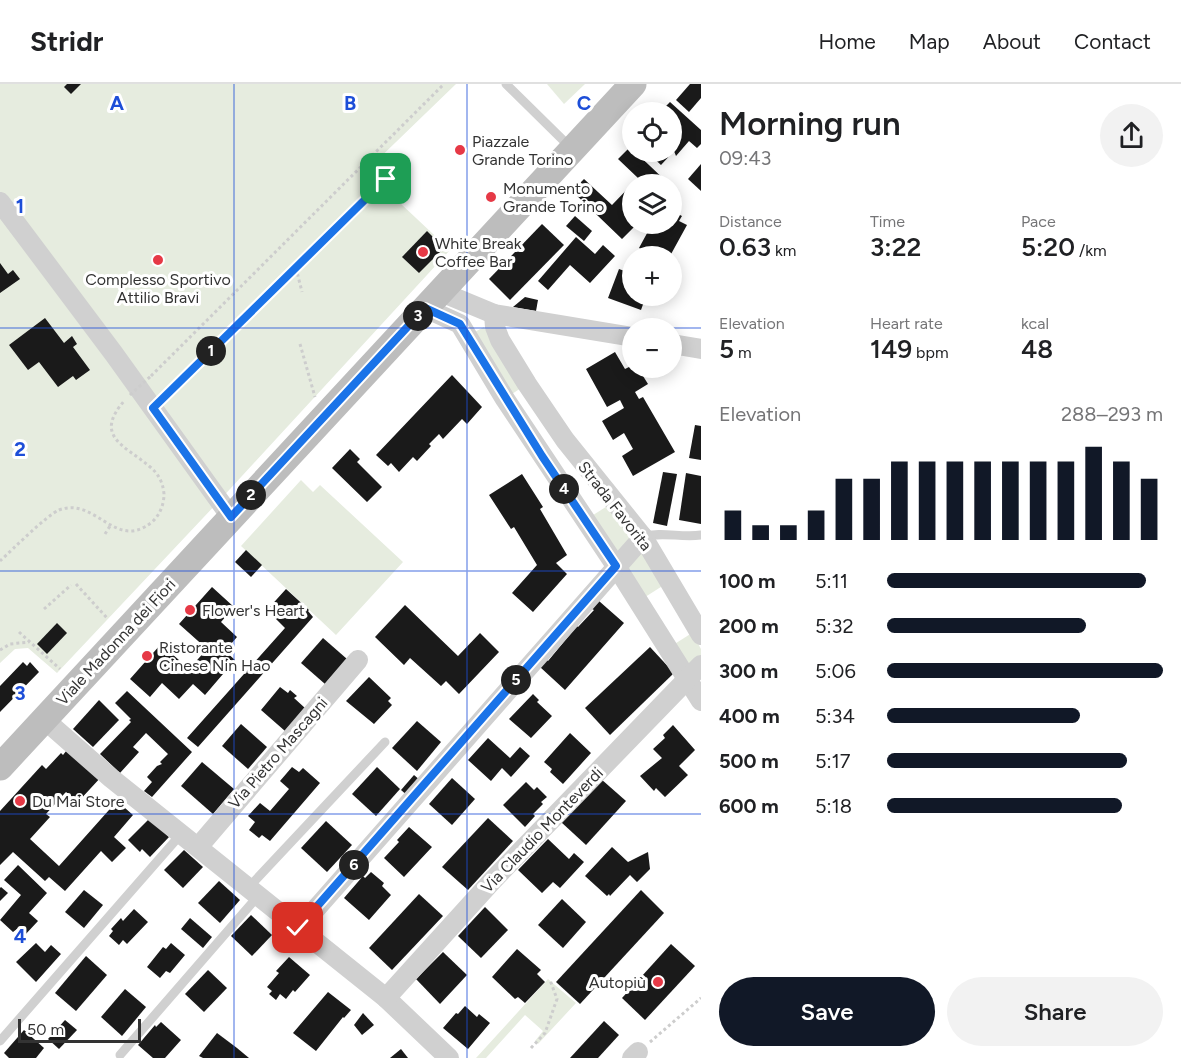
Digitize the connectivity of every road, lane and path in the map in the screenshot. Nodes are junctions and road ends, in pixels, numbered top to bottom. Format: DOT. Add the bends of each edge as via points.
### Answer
graph roads {
  1 [pos="444,84"];
  2 [pos="506,84"];
  3 [pos="633,84"];
  4 [pos="572,149"];
  5 [pos="386,179"];
  6 [pos="0,202"];
  7 [pos="296,268"];
  8 [pos="303,292"];
  9 [pos="433,300"];
  10 [pos="494,314"];
  11 [pos="460,324"];
  12 [pos="622,336"];
  13 [pos="300,344"];
  14 [pos="682,346"];
  15 [pos="701,349"];
  16 [pos="315,397"];
  17 [pos="153,408"];
  18 [pos="565,440"];
  19 [pos="542,456"];
  20 [pos="231,517"];
  21 [pos="110,526"];
  22 [pos="105,534"];
  23 [pos="701,535"];
  24 [pos="643,537"];
  25 [pos="0,561"];
  26 [pos="616,566"];
  27 [pos="44,609"];
  28 [pos="107,618"];
  29 [pos="19,632"];
  30 [pos="701,635"];
  31 [pos="30,642"];
  32 [pos="0,650"];
  33 [pos="358,660"];
  34 [pos="60,669"];
  35 [pos="694,672"];
  36 [pos="701,701"];
  37 [pos="45,720"];
  38 [pos="385,742"];
  39 [pos="0,767"];
  40 [pos="182,832"];
  41 [pos="199,846"];
  42 [pos="254,891"];
  43 [pos="298,928"];
  44 [pos="550,980"];
  45 [pos="386,998"];
  46 [pos="701,998"];
  47 [pos="0,1041"];
  48 [pos="531,1048"];
  49 [pos="120,1055"];
  50 [pos="635,1055"];
  51 [pos="449,1058"];
  1 -- 21 [label="path, bridge" via="114,415 112,431 116,441 158,475 164,498 161,510 145,527 121,531"];
  2 -- 4 [label="lane"];
  3 -- 4 [label="main road, Viale Madonna dei Fiori"];
  4 -- 9 [label="main road, Viale Madonna dei Fiori"];
  5 -- 7 [label="path"];
  6 -- 17 [label="street"];
  7 -- 8 [label="path"];
  7 -- 17 [label="path"];
  9 -- 10 [label="street"];
  9 -- 11 [label="street"];
  9 -- 20 [label="main road, Viale Madonna dei Fiori"];
  10 -- 11 [label="street"];
  10 -- 12 [label="street"];
  10 -- 18 [label="street, Strada Favorita" via="500,340"];
  11 -- 19 [label="street, Strada Favorita"];
  13 -- 16 [label="path"];
  14 -- 15 [label="street"];
  17 -- 20 [label="street"];
  18 -- 19 [label="street"];
  18 -- 24 [label="street, Strada Favorita"];
  19 -- 26 [label="street, Strada Favorita"];
  20 -- 37 [label="main road, Viale Madonna dei Fiori"];
  21 -- 22 [label="path"];
  21 -- 25 [label="path" via="85,510 60,510"];
  23 -- 24 [label="lane"];
  24 -- 26 [label="street"];
  24 -- 30 [label="street, Strada Favorita"];
  26 -- 35 [label="street, Strada Favorita"];
  26 -- 43 [label="street"];
  27 -- 28 [label="path" via="74,584"];
  29 -- 31 [label="path"];
  31 -- 32 [label="path" via="10,644"];
  31 -- 34 [label="path"];
  33 -- 41 [label="street, Via Pietro Mascagni"];
  35 -- 36 [label="street, Strada Favorita"];
  35 -- 45 [label="street, Via Claudio Monteverdi"];
  37 -- 39 [label="main road, Viale Madonna dei Fiori"];
  37 -- 40 [label="street" via="111,778"];
  38 -- 42 [label="lane"];
  40 -- 41 [label="street"];
  40 -- 47 [label="lane"];
  41 -- 42 [label="street"];
  42 -- 43 [label="street"];
  42 -- 49 [label="lane"];
  43 -- 45 [label="street"];
  44 -- 48 [label="path" via="557,999 545,1033"];
  45 -- 51 [label="street"];
  46 -- 50 [label="path"];
}
